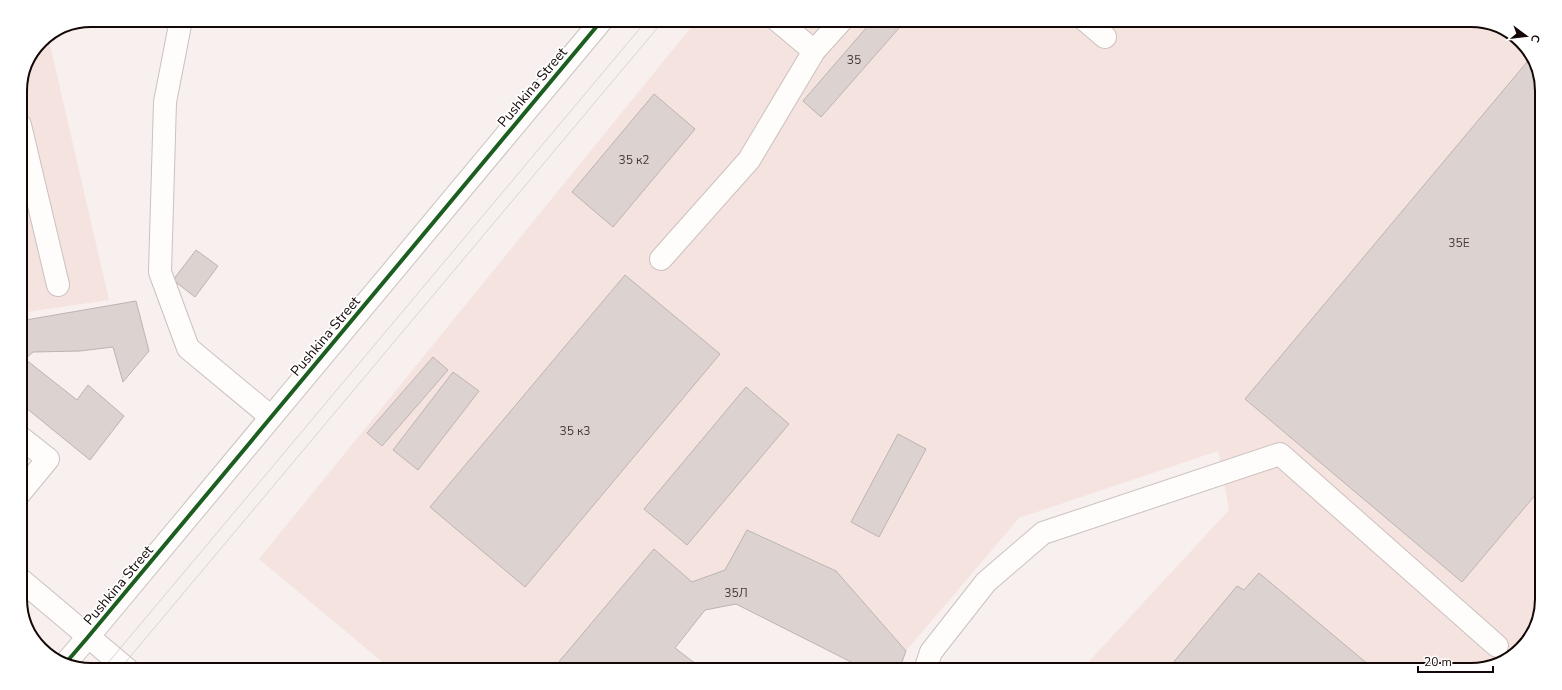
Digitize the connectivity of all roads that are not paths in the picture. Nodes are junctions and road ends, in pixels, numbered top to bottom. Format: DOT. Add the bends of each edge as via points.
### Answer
graph roads {
  1 [pos="180,27"];
  2 [pos="596,27"];
  3 [pos="785,27"];
  4 [pos="836,27"];
  5 [pos="1093,27"];
  6 [pos="1105,37"];
  7 [pos="814,51"];
  8 [pos="27,154"];
  9 [pos="661,259"];
  10 [pos="58,285"];
  11 [pos="271,417"];
  12 [pos="27,442"];
  13 [pos="27,485"];
  14 [pos="27,585"];
  15 [pos="88,637"];
  16 [pos="1497,646"];
  17 [pos="69,659"];
  18 [pos="120,663"];
  19 [pos="927,663"];
  1 -- 11 [label="street" via="165,102 160,272 188,348"];
  2 -- 11 [label="street, Pushkina Street"];
  3 -- 7 [label="street"];
  4 -- 7 [label="street"];
  5 -- 6 [label="street"];
  7 -- 9 [label="street" via="749,160"];
  8 -- 10 [label="street"];
  11 -- 15 [label="street, Pushkina Street"];
  12 -- 13 [label="street" via="48,459"];
  14 -- 15 [label="street"];
  15 -- 17 [label="street, Pushkina Street"];
  15 -- 18 [label="street"];
  16 -- 19 [label="street" via="1280,454 1043,532 986,582 931,652"];
}
